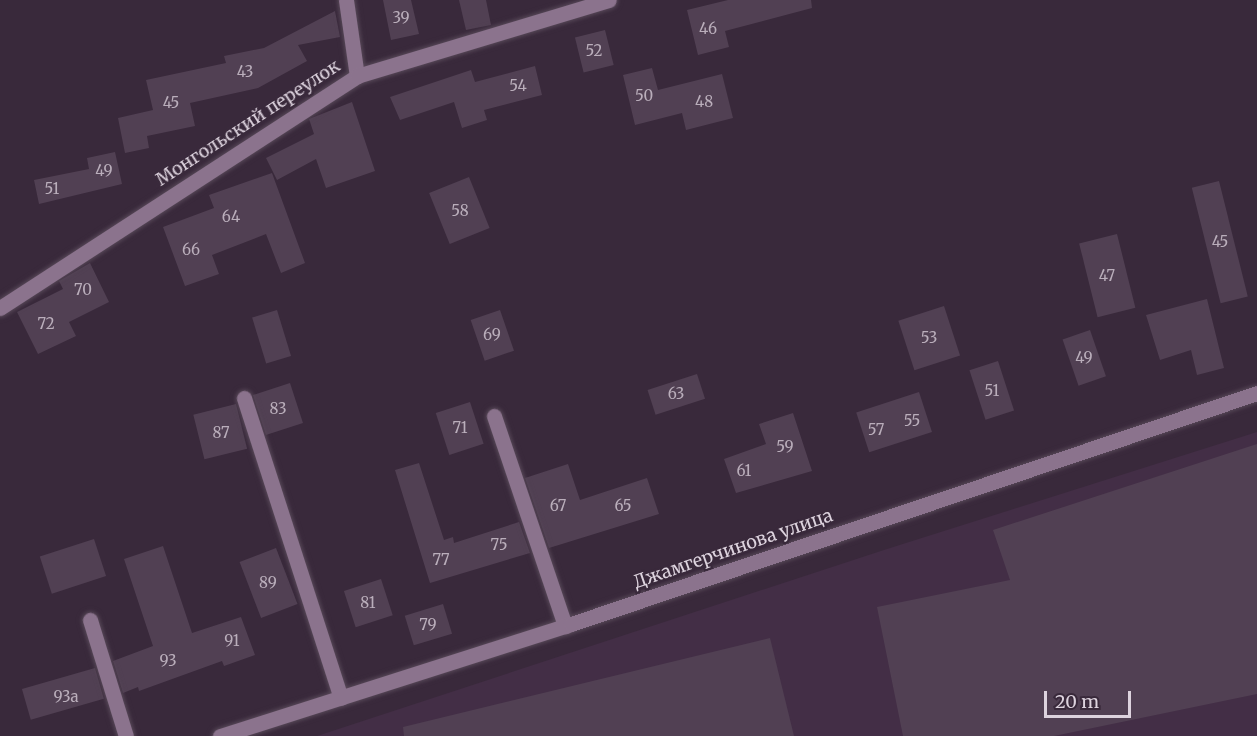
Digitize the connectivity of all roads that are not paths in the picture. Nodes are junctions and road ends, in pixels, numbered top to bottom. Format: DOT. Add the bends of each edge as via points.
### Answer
graph roads {
  1 [pos="346,0"];
  2 [pos="609,0"];
  3 [pos="357,76"];
  4 [pos="0,308"];
  5 [pos="1257,393"];
  6 [pos="244,398"];
  7 [pos="494,416"];
  8 [pos="90,620"];
  9 [pos="565,626"];
  10 [pos="341,698"];
  11 [pos="126,736"];
  12 [pos="220,736"];
  1 -- 3 [label="street"];
  2 -- 3 [label="street, Монгольский переулок"];
  3 -- 4 [label="street, Монгольский переулок" via="28,286"];
  5 -- 9 [label="street, Джамгерчинова улица"];
  6 -- 10 [label="street"];
  7 -- 9 [label="street"];
  8 -- 11 [label="street"];
  9 -- 10 [label="street, Джамгерчинова улица"];
  10 -- 12 [label="street, Джамгерчинова улица"];
}
